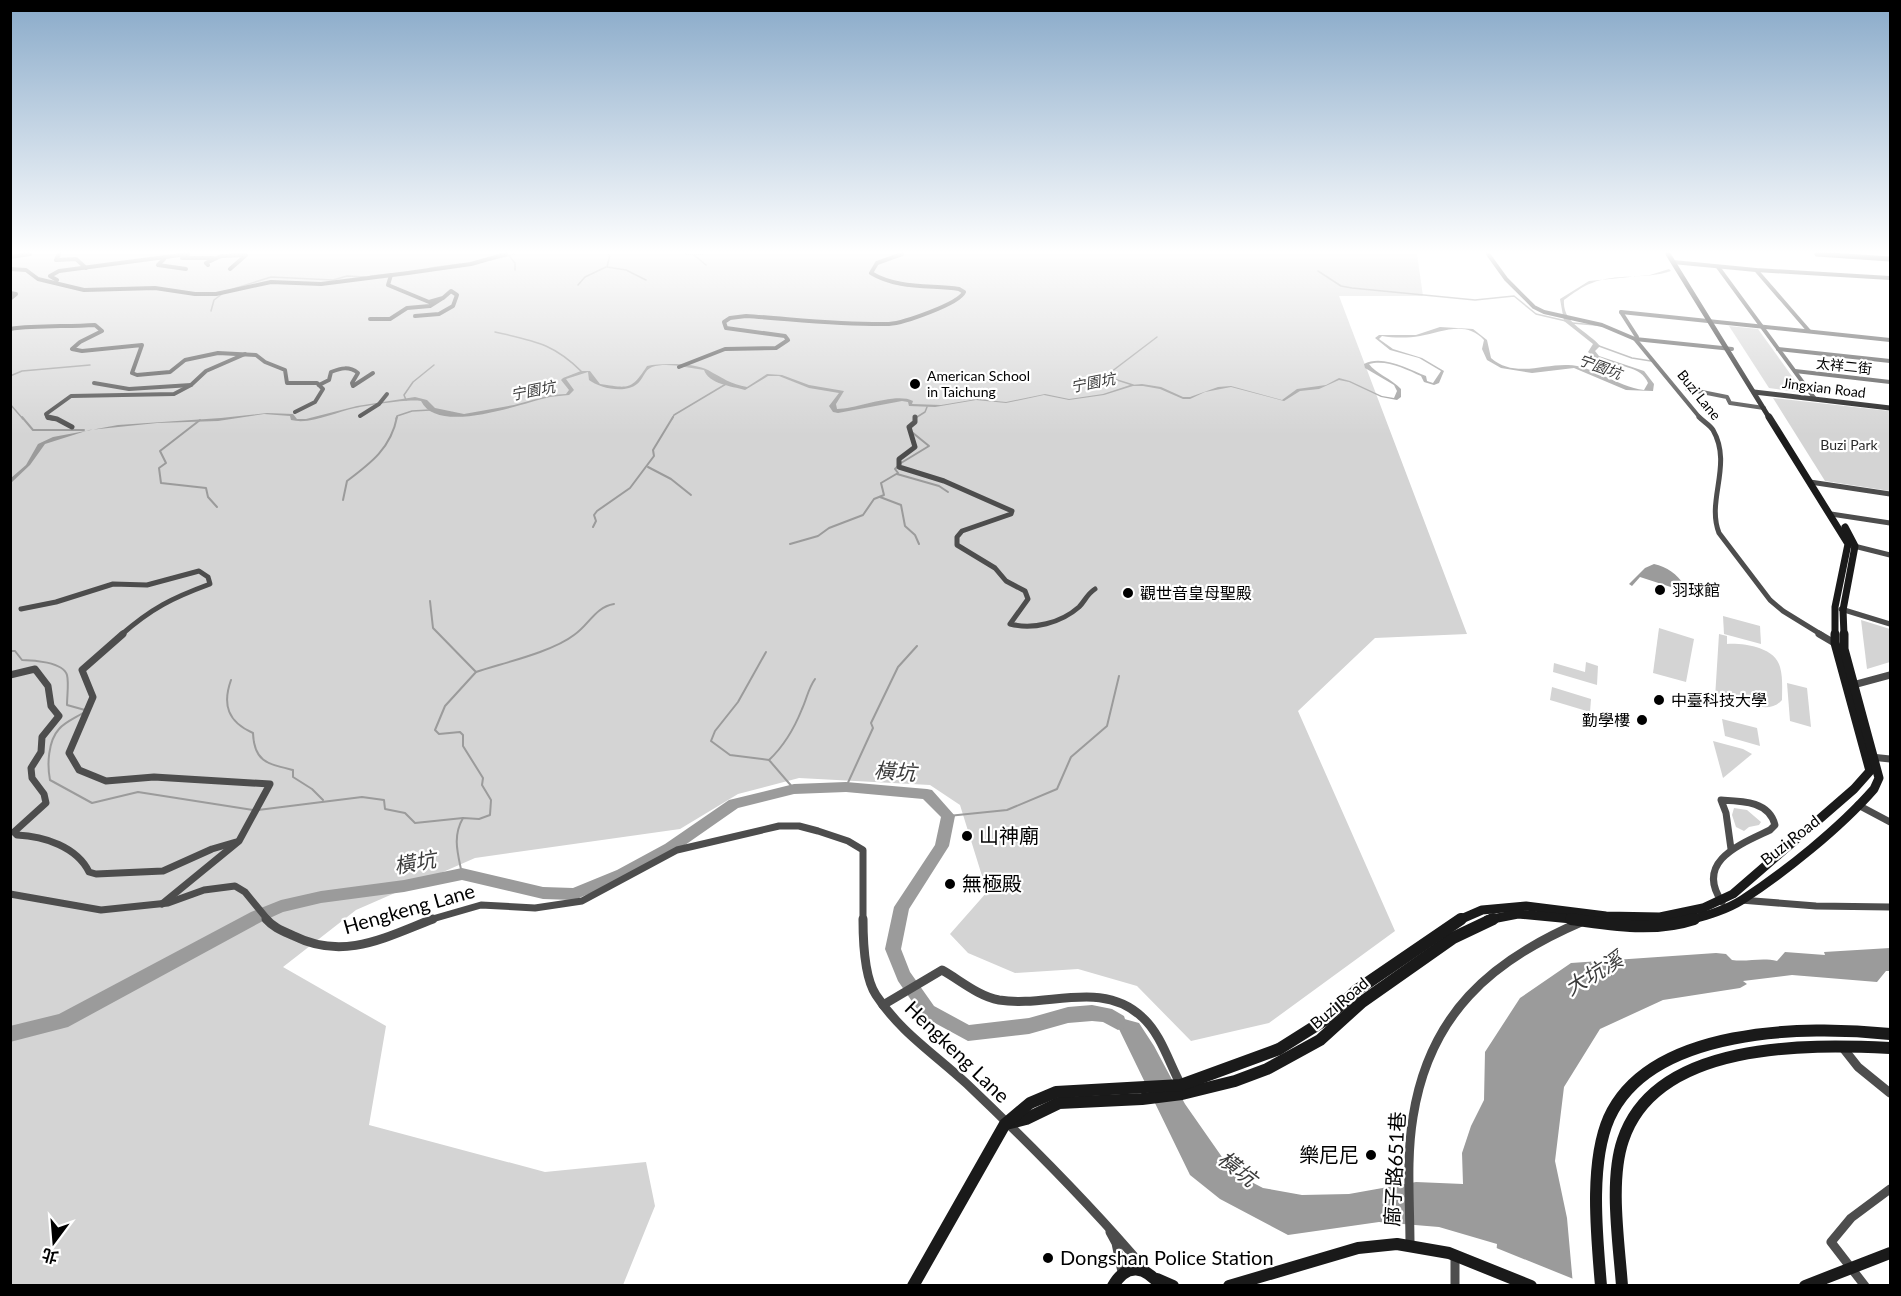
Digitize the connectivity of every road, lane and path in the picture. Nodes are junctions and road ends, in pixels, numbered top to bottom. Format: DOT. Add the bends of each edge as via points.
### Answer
graph roads {
  1 [pos="397,314"];
  2 [pos="433,314"];
  3 [pos="921,314"];
  4 [pos="1558,314"];
  5 [pos="1622,314"];
  6 [pos="1646,314"];
  7 [pos="1708,314"];
  8 [pos="1753,314"];
  9 [pos="1795,314"];
  10 [pos="415,316"];
  11 [pos="370,319"];
  12 [pos="1712,321"];
  13 [pos="1761,326"];
  14 [pos="10,329"];
  15 [pos="1809,331"];
  16 [pos="1635,339"];
  17 [pos="1890,340"];
  18 [pos="1730,349"];
  19 [pos="1778,349"];
  20 [pos="246,354"];
  21 [pos="1890,361"];
  22 [pos="679,367"];
  23 [pos="1795,372"];
  24 [pos="373,373"];
  25 [pos="94,382"];
  26 [pos="1890,382"];
  27 [pos="191,385"];
  28 [pos="319,385"];
  29 [pos="1686,388"];
  30 [pos="1757,392"];
  31 [pos="387,394"];
  32 [pos="1815,399"];
  33 [pos="1764,408"];
  34 [pos="1890,408"];
  35 [pos="295,412"];
  36 [pos="360,416"];
  37 [pos="915,417"];
  38 [pos="72,427"];
  39 [pos="1813,482"];
  40 [pos="1890,494"];
  41 [pos="1834,515"];
  42 [pos="1890,523"];
  43 [pos="1851,545"];
  44 [pos="1890,555"];
  45 [pos="1095,589"];
  46 [pos="1839,608"];
  47 [pos="21,609"];
  48 [pos="1890,624"];
  49 [pos="1835,643"];
  50 [pos="1844,649"];
  51 [pos="10,675"];
  52 [pos="1890,675"];
  53 [pos="1853,685"];
  54 [pos="1870,756"];
  55 [pos="1890,759"];
  56 [pos="1858,805"];
  57 [pos="1890,822"];
  58 [pos="239,841"];
  59 [pos="1731,849"];
  60 [pos="10,894"];
  61 [pos="1737,897"];
  62 [pos="161,904"];
  63 [pos="1724,904"];
  64 [pos="1890,907"];
  65 [pos="1585,921"];
  66 [pos="883,1005"];
  67 [pos="1890,1034"];
  68 [pos="1841,1045"];
  69 [pos="1890,1048"];
  70 [pos="1181,1089"];
  71 [pos="1890,1093"];
  72 [pos="1143,1094"];
  73 [pos="1005,1125"];
  74 [pos="1890,1189"];
  75 [pos="1104,1221"];
  76 [pos="1410,1238"];
  77 [pos="1890,1252"];
  78 [pos="1455,1256"];
  79 [pos="1851,1269"];
  80 [pos="1122,1272"];
  81 [pos="1155,1279"];
  82 [pos="913,1286"];
  83 [pos="1113,1286"];
  84 [pos="1173,1286"];
  85 [pos="1229,1286"];
  86 [pos="1455,1286"];
  87 [pos="1531,1286"];
  88 [pos="1601,1286"];
  89 [pos="1622,1286"];
  90 [pos="1805,1286"];
  91 [pos="1865,1286"];
  1 -- 11 [label="street" via="390,319"];
  2 -- 10 [label="street"];
  3 -- 22 [label="street" via="892,324 730,318 724,322 726,328 785,336 788,340 776,348 725,349"];
  4 -- 16 [label="street" via="1602,325"];
  5 -- 16 [label="street, Buzi Lane"];
  6 -- 12 [label="street, Buzi Lane"];
  7 -- 12 [label="main road"];
  8 -- 13 [label="street"];
  9 -- 15 [label="street"];
  12 -- 13 [label="street"];
  12 -- 18 [label="main road"];
  13 -- 15 [label="street"];
  13 -- 19 [label="street"];
  14 -- 20 [label="street" via="95,325 102,331 72,349 142,345 132,373 137,375 170,372 185,360 209,354"];
  15 -- 17 [label="street"];
  16 -- 18 [label="street"];
  16 -- 49 [label="street, Buzi Lane" via="1711,427 1717,440 1722,468 1714,520 1719,533 1770,600"];
  18 -- 30 [label="main road"];
  19 -- 21 [label="street"];
  19 -- 23 [label="street"];
  20 -- 27 [label="street" via="206,370"];
  20 -- 28 [label="street" via="260,356 265,363 285,370 287,383"];
  23 -- 26 [label="street, 太祥二街"];
  23 -- 32 [label="street"];
  24 -- 28 [label="street" via="353,386 358,374 354,369 338,369 331,372 329,381"];
  25 -- 27 [label="street" via="136,389"];
  27 -- 38 [label="street" via="174,394 71,396 46,414"];
  28 -- 35 [label="street" via="323,389 315,402"];
  29 -- 33 [label="street" via="1726,397 1730,403"];
  30 -- 32 [label="main road, Jingxian Road"];
  30 -- 33 [label="main road"];
  30 -- 39 [label="main road"];
  31 -- 36 [label="street"];
  32 -- 34 [label="main road, Jingxian Road"];
  33 -- 39 [label="main road"];
  37 -- 45 [label="street" via="909,427 915,447 899,459 899,467 944,481 1012,511 962,531 957,537 957,545 1025,591 1028,598 1010,624 1029,627 1050,622 1079,607"];
  39 -- 40 [label="street"];
  39 -- 41 [label="main road"];
  41 -- 42 [label="street"];
  41 -- 43 [label="main road"];
  43 -- 44 [label="street"];
  43 -- 46 [label="main road, Buzi Road"];
  46 -- 48 [label="street"];
  46 -- 49 [label="main road, Buzi Road"];
  46 -- 50 [label="main road, Buzi Road"];
  47 -- 58 [label="street" via="113,584 147,585 189,573 204,573 208,577 210,584 173,597 145,614 82,670 93,697 69,753 79,770 106,781 154,777 270,784"];
  49 -- 50 [label="street, Buzi Lane"];
  49 -- 54 [label="main road, Buzi Road"];
  50 -- 53 [label="main road, Buzi Road"];
  51 -- 58 [label="street" via="35,669 48,685 51,706 59,716 42,737 41,752 31,768 32,778 46,803 14,832 17,835 36,836 74,854 83,860 89,872 96,874 163,871"];
  52 -- 53 [label="street"];
  53 -- 54 [label="main road, Buzi Road"];
  54 -- 55 [label="street"];
  54 -- 56 [label="main road, Buzi Road" via="1879,778"];
  54 -- 61 [label="main road, Buzi Road" via="1870,771 1854,789 1746,880"];
  56 -- 57 [label="street"];
  56 -- 61 [label="main road, Buzi Road" via="1809,850"];
  58 -- 62 [label="street"];
  59 -- 59 [label="street" via="1770,830 1775,825 1774,818 1751,802 1721,800"];
  59 -- 63 [label="street" via="1720,856 1713,879"];
  60 -- 62 [label="street, Hengkeng Lane" via="101,910"];
  61 -- 63 [label="main road, Buzi Road"];
  61 -- 64 [label="street" via="1843,908"];
  62 -- 66 [label="street, Hengkeng Lane" via="204,890 235,886 245,892 271,926 298,939 331,947 358,947 446,914 481,906 535,908 582,901 676,850 780,826 799,826 848,841 863,850 863,938 870,981"];
  63 -- 65 [label="main road, Buzi Road" via="1679,924 1644,926"];
  63 -- 70 [label="main road, Buzi Road" via="1660,917 1606,916 1526,906 1482,910 1464,917 1408,955 1358,990 1325,1020 1279,1049"];
  65 -- 70 [label="main road, Buzi Road" via="1518,914 1488,920 1469,928 1362,1002 1320,1040 1287,1060 1235,1081"];
  65 -- 76 [label="street, 廍子路651巷" via="1529,946 1493,971 1469,996 1434,1048 1413,1116"];
  66 -- 70 [label="street" via="942,970 977,992 999,1000 1099,997 1129,1006 1150,1026"];
  66 -- 73 [label="street, Hengkeng Lane" via="910,1037 966,1083"];
  67 -- 88 [label="main road" via="1832,1029 1750,1036 1710,1044 1676,1057 1633,1083 1609,1118 1601,1143"];
  68 -- 69 [label="main road"];
  68 -- 71 [label="street" via="1858,1067"];
  68 -- 89 [label="main road" via="1767,1050 1725,1058 1686,1072 1648,1098 1629,1127 1620,1152"];
  70 -- 72 [label="main road"];
  72 -- 73 [label="main road" via="1059,1104"];
  73 -- 75 [label="street, Hengkeng Lane"];
  73 -- 82 [label="main road"];
  74 -- 79 [label="street" via="1851,1218 1830,1242"];
  75 -- 80 [label="street" via="1116,1243"];
  75 -- 81 [label="street, Hengkeng Lane"];
  76 -- 78 [label="main road"];
  76 -- 85 [label="main road" via="1349,1250"];
  77 -- 79 [label="main road"];
  78 -- 86 [label="street"];
  78 -- 87 [label="main road"];
  79 -- 90 [label="main road"];
  79 -- 91 [label="street"];
  80 -- 81 [label="main road" via="1130,1269"];
  80 -- 83 [label="main road"];
  81 -- 84 [label="main road"];
}
